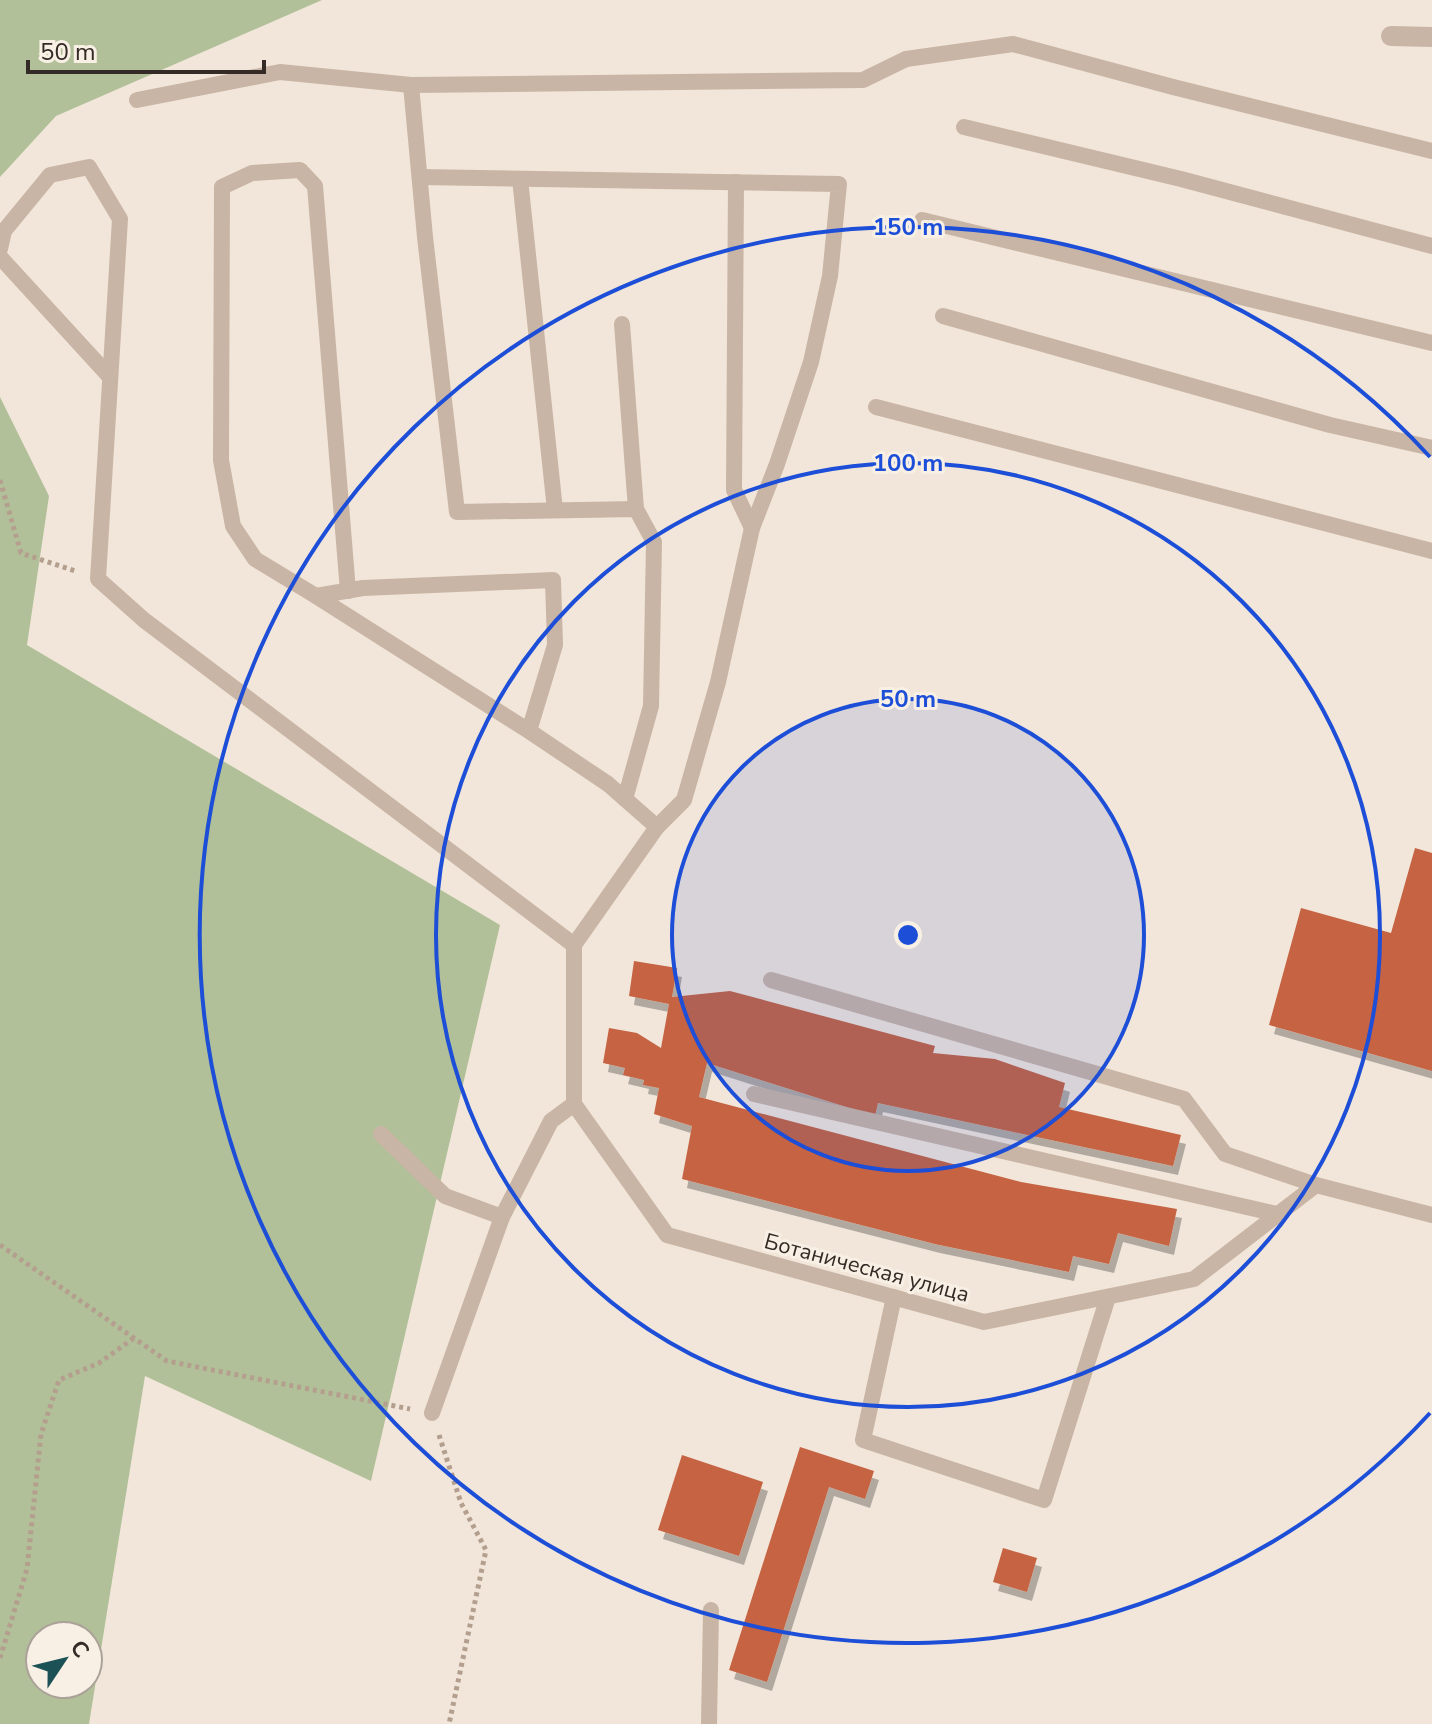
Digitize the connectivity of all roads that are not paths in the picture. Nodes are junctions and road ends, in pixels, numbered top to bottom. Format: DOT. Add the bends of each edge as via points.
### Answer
graph roads {
  1 [pos="1391,36"];
  2 [pos="1432,37"];
  3 [pos="411,85"];
  4 [pos="137,100"];
  5 [pos="964,127"];
  6 [pos="1432,151"];
  7 [pos="420,177"];
  8 [pos="520,179"];
  9 [pos="736,182"];
  10 [pos="922,220"];
  11 [pos="1432,246"];
  12 [pos="0,249"];
  13 [pos="0,257"];
  14 [pos="943,316"];
  15 [pos="622,324"];
  16 [pos="1432,343"];
  17 [pos="110,377"];
  18 [pos="876,407"];
  19 [pos="1432,448"];
  20 [pos="636,509"];
  21 [pos="555,510"];
  22 [pos="752,528"];
  23 [pos="1432,551"];
  24 [pos="348,591"];
  25 [pos="316,596"];
  26 [pos="529,731"];
  27 [pos="625,799"];
  28 [pos="657,827"];
  29 [pos="574,945"];
  30 [pos="771,980"];
  31 [pos="754,1094"];
  32 [pos="574,1104"];
  33 [pos="381,1134"];
  34 [pos="1316,1185"];
  35 [pos="1277,1214"];
  36 [pos="1432,1215"];
  37 [pos="502,1217"];
  38 [pos="894,1297"];
  39 [pos="1108,1297"];
  40 [pos="432,1413"];
  41 [pos="711,1610"];
  42 [pos="709,1724"];
  1 -- 2 [label="street"];
  3 -- 4 [label="lane" via="280,72"];
  3 -- 6 [label="lane" via="863,80 906,59 1013,44"];
  3 -- 7 [label="lane"];
  5 -- 11 [label="lane"];
  7 -- 8 [label="lane"];
  7 -- 21 [label="lane" via="457,512"];
  8 -- 9 [label="lane"];
  8 -- 21 [label="lane"];
  9 -- 22 [label="lane" via="734,490"];
  9 -- 22 [label="lane" via="839,184 830,276 811,362"];
  10 -- 16 [label="lane"];
  12 -- 17 [label="lane" via="4,231 50,175 89,167 120,219"];
  13 -- 17 [label="lane"];
  14 -- 19 [label="lane" via="1330,425"];
  15 -- 20 [label="lane"];
  17 -- 29 [label="lane" via="98,579 144,620"];
  18 -- 23 [label="lane"];
  20 -- 21 [label="lane"];
  20 -- 27 [label="lane" via="654,542 651,706"];
  22 -- 28 [label="lane" via="718,682 684,800"];
  24 -- 25 [label="lane"];
  24 -- 25 [label="lane" via="315,186 300,170 252,173 222,187 221,460 233,526 255,559"];
  24 -- 26 [label="lane" via="553,580 555,645"];
  25 -- 26 [label="lane"];
  26 -- 27 [label="lane"];
  27 -- 28 [label="lane"];
  28 -- 29 [label="lane"];
  29 -- 32 [label="lane"];
  30 -- 34 [label="lane" via="1184,1099 1225,1154"];
  31 -- 35 [label="lane"];
  32 -- 37 [label="lane" via="551,1121"];
  32 -- 38 [label="lane, Ботаническая улица" via="667,1235"];
  33 -- 37 [label="lane" via="445,1196"];
  34 -- 35 [label="lane, Ботаническая улица"];
  34 -- 36 [label="lane"];
  35 -- 39 [label="lane, Ботаническая улица" via="1194,1279"];
  37 -- 40 [label="lane"];
  38 -- 39 [label="lane, Ботаническая улица" via="984,1322"];
  38 -- 39 [label="lane" via="863,1440 1044,1500"];
  41 -- 42 [label="lane"];
}
